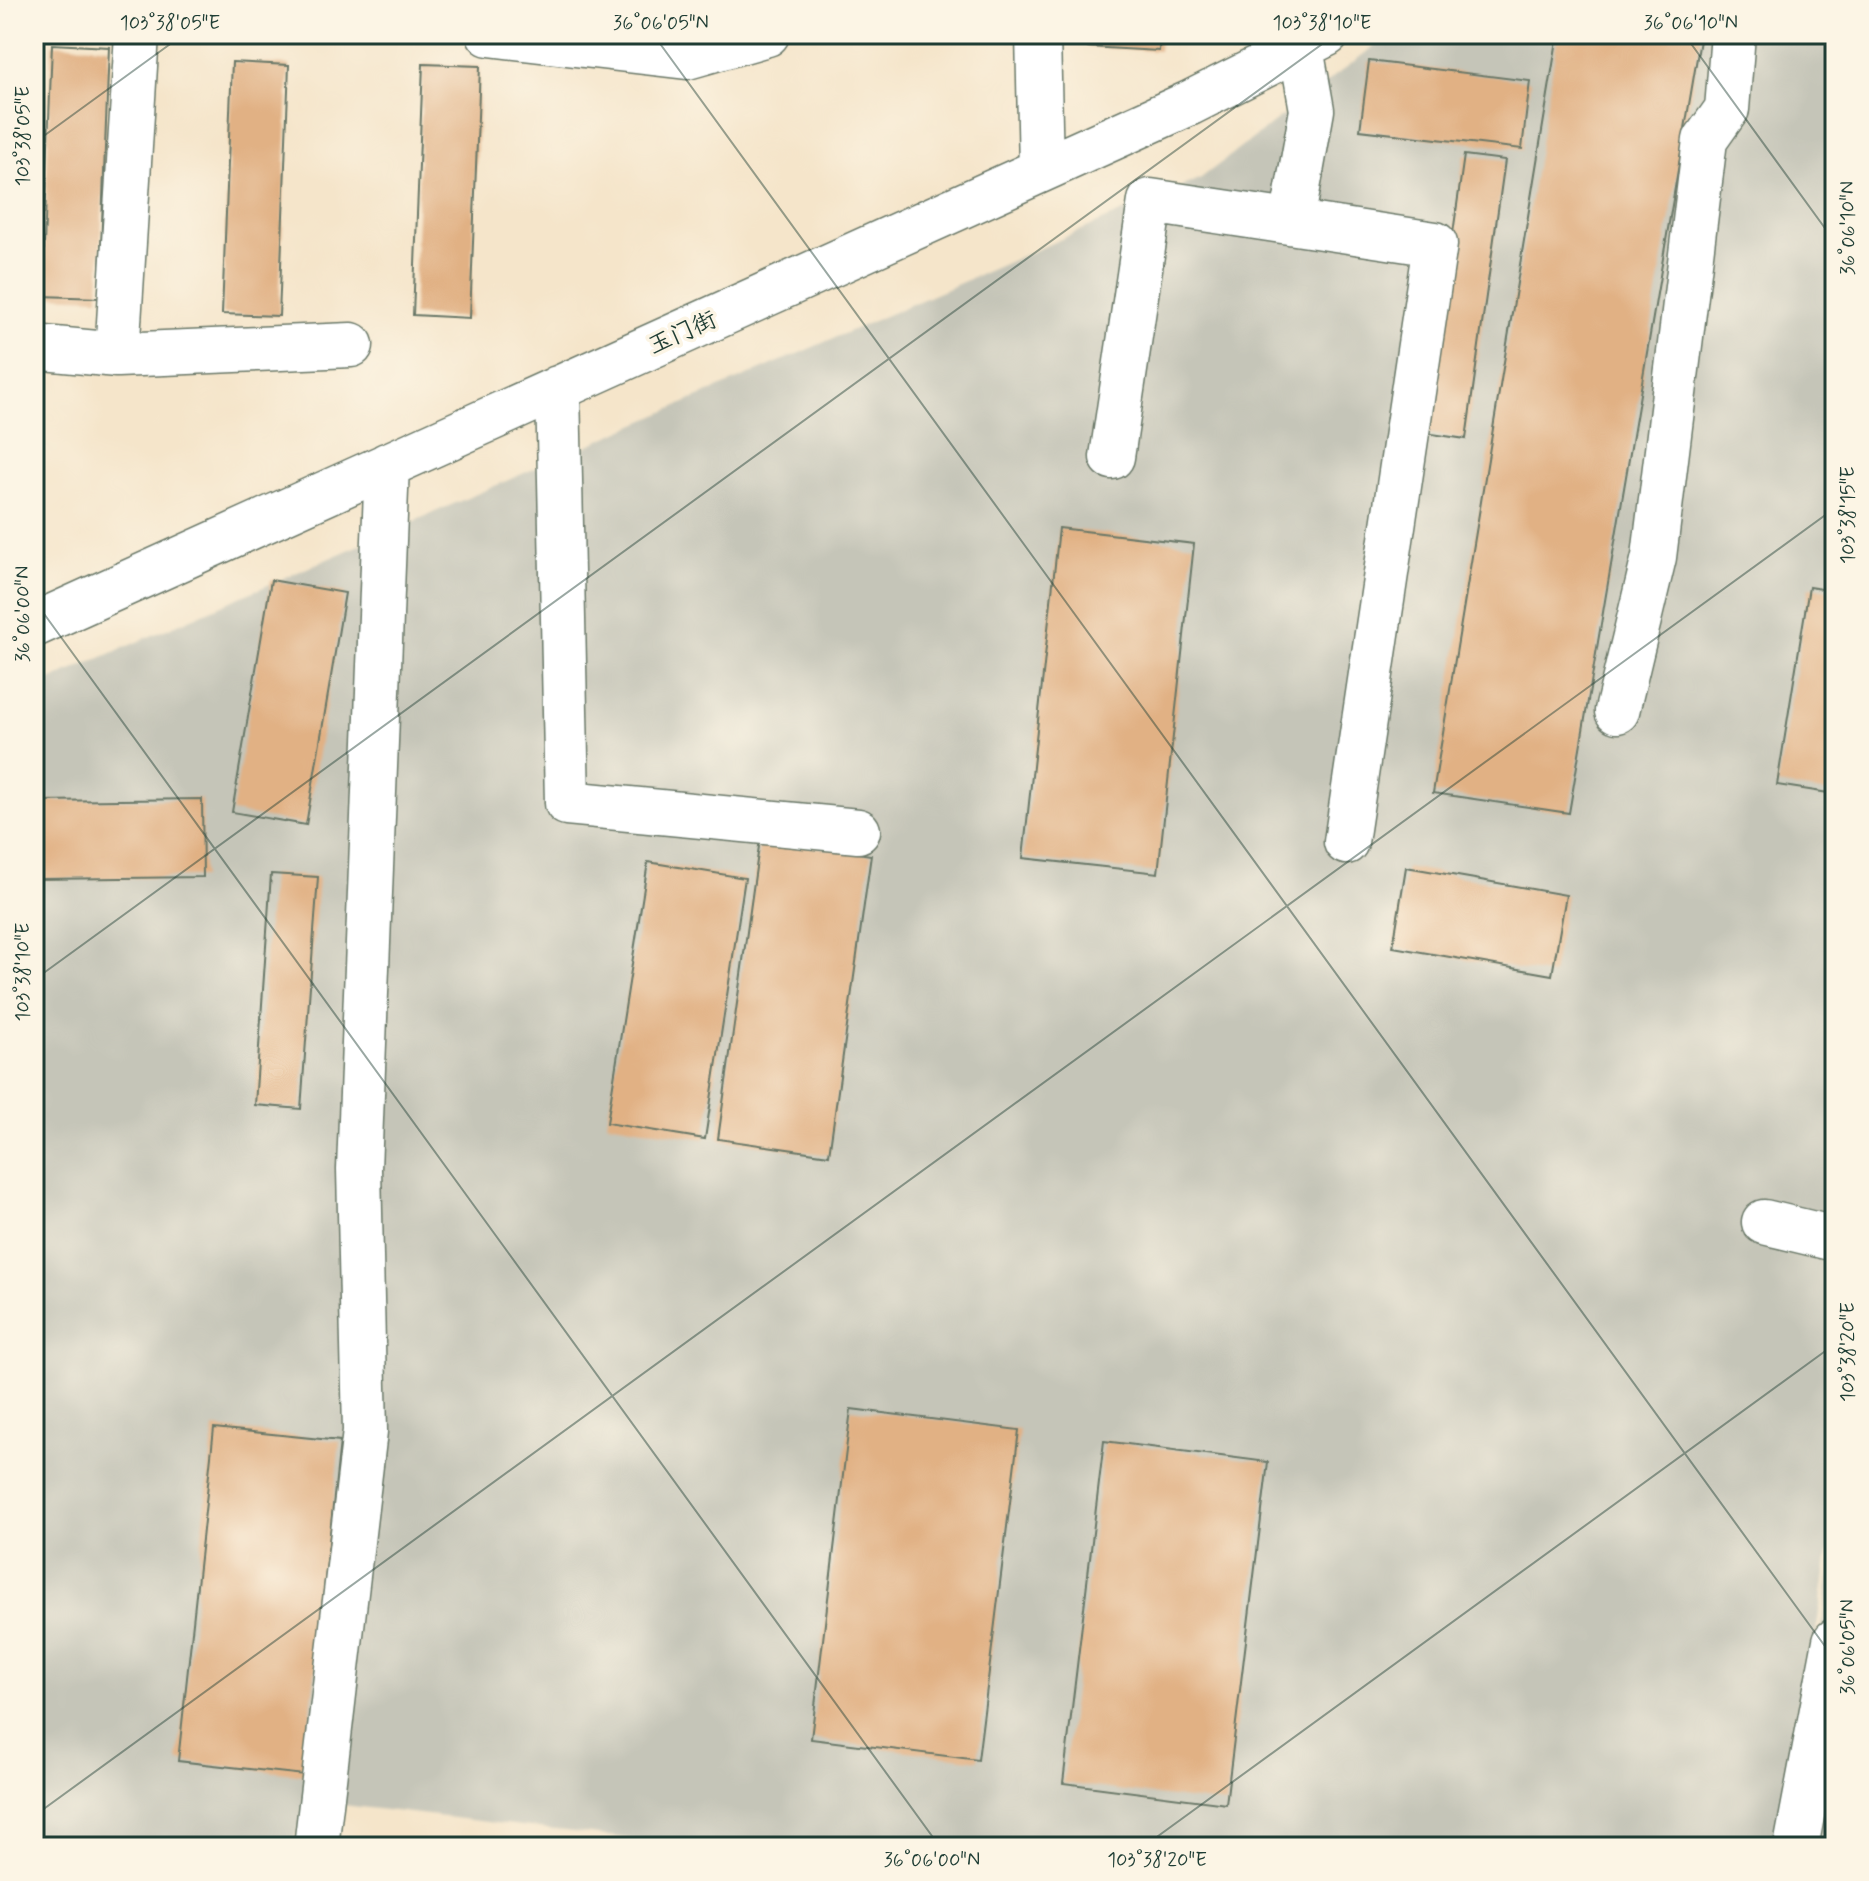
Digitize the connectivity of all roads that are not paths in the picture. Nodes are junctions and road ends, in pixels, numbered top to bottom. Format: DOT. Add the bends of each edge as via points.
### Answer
graph roads {
  1 [pos="137,34"];
  2 [pos="489,34"];
  3 [pos="767,34"];
  4 [pos="1038,34"];
  5 [pos="1733,34"];
  6 [pos="1314,41"];
  7 [pos="1041,170"];
  8 [pos="1292,222"];
  9 [pos="351,345"];
  10 [pos="34,347"];
  11 [pos="117,355"];
  12 [pos="558,388"];
  13 [pos="1112,457"];
  14 [pos="387,465"];
  15 [pos="34,625"];
  16 [pos="1617,711"];
  17 [pos="858,831"];
  18 [pos="1346,842"];
  19 [pos="1764,1222"];
  20 [pos="1835,1239"];
  21 [pos="1835,1641"];
  22 [pos="316,1847"];
  23 [pos="1796,1847"];
  1 -- 11 [label="street"];
  2 -- 3 [label="street" via="687,57"];
  4 -- 7 [label="street"];
  5 -- 16 [label="street" via="1727,109 1705,140 1654,557"];
  6 -- 7 [label="street, 玉门街"];
  6 -- 8 [label="street" via="1312,110"];
  7 -- 12 [label="street, 玉门街"];
  8 -- 13 [label="street" via="1150,201"];
  8 -- 18 [label="street" via="1435,244"];
  9 -- 11 [label="street"];
  10 -- 11 [label="street"];
  12 -- 14 [label="street, 玉门街"];
  12 -- 17 [label="street" via="567,803"];
  14 -- 15 [label="street, 玉门街"];
  14 -- 22 [label="street" via="359,1169 365,1431"];
  19 -- 20 [label="street"];
  21 -- 23 [label="street"];
}
